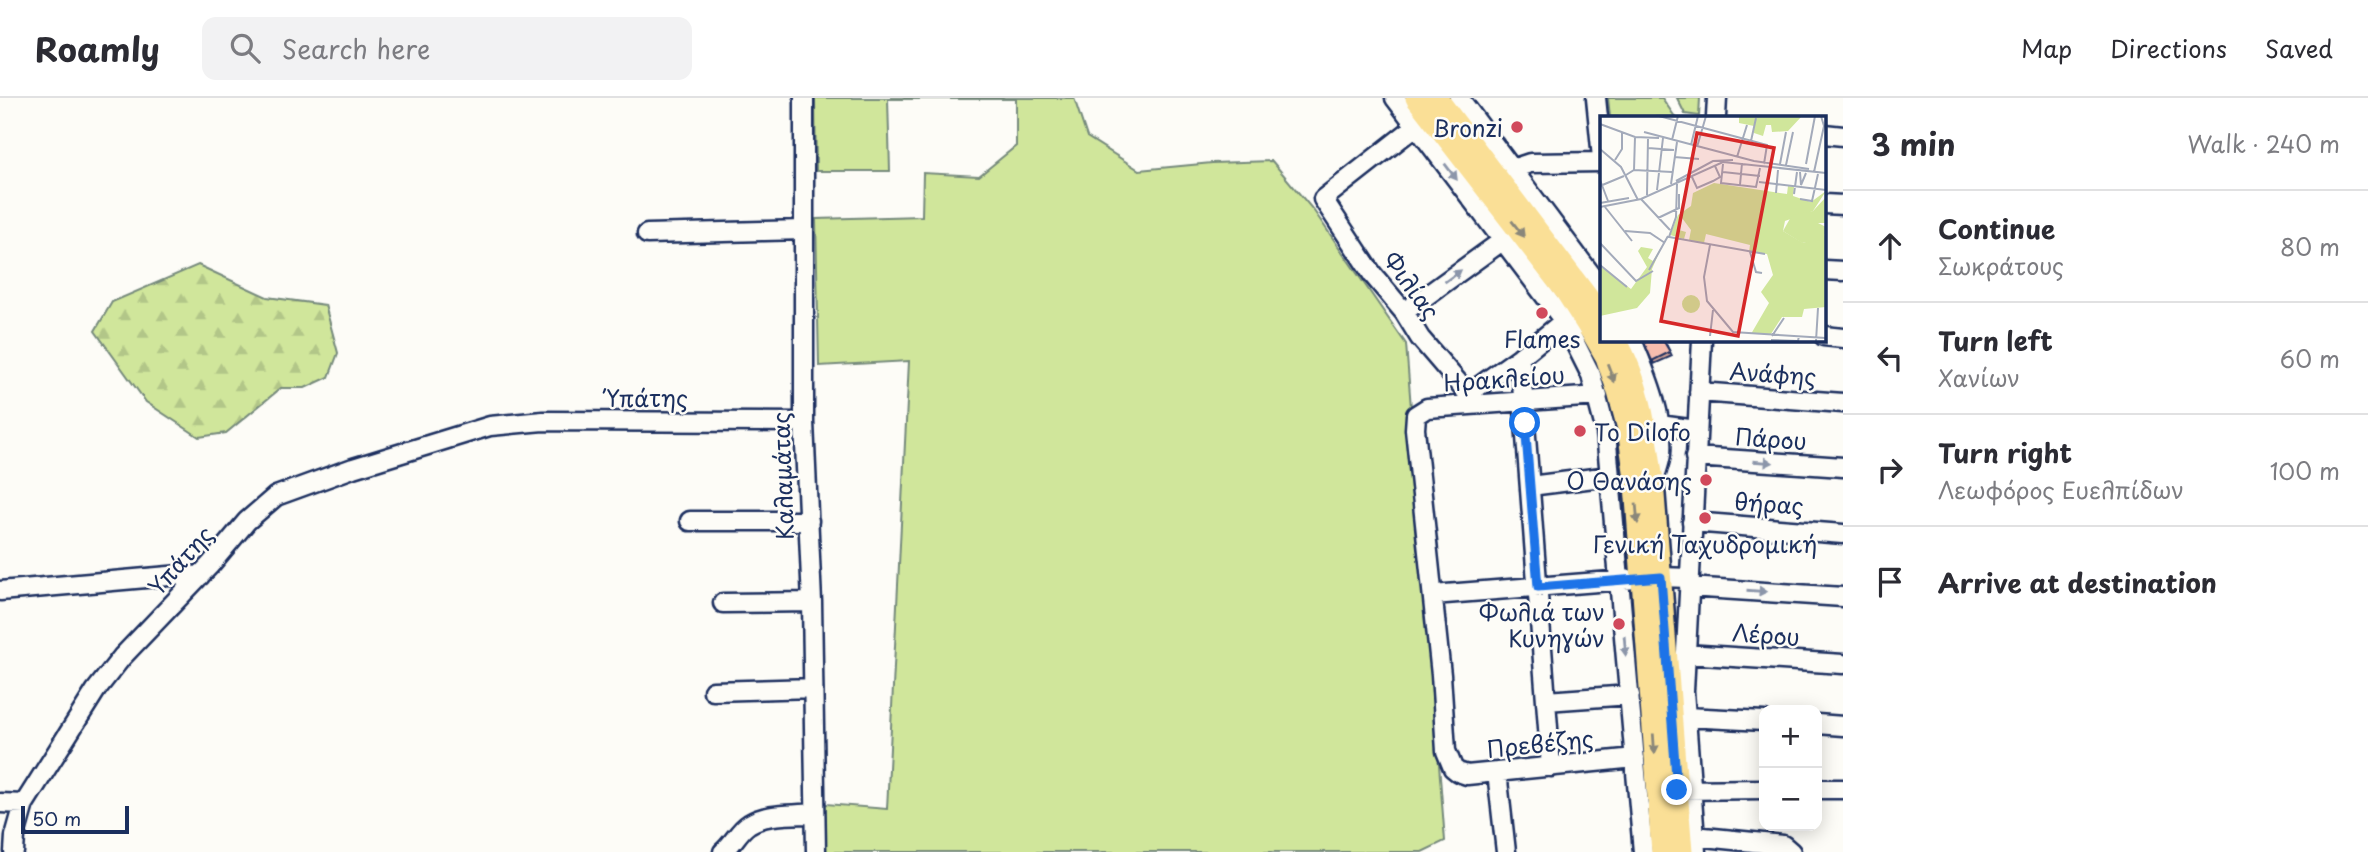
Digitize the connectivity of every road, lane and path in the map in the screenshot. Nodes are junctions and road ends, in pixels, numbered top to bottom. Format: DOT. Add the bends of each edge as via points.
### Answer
graph roads {
  1 [pos="804,98"];
  2 [pos="1395,98"];
  3 [pos="1416,98"];
  4 [pos="1437,98"];
  5 [pos="1459,98"];
  6 [pos="1596,98"];
  7 [pos="1717,98"];
  8 [pos="1716,116"];
  9 [pos="1416,126"];
  10 [pos="1600,148"];
  11 [pos="1600,160"];
  12 [pos="1512,169"];
  13 [pos="804,230"];
  14 [pos="647,234"];
  15 [pos="1502,241"];
  16 [pos="1590,281"];
  17 [pos="1404,312"];
  18 [pos="1600,313"];
  19 [pos="1564,321"];
  20 [pos="1616,341"];
  21 [pos="1632,341"];
  22 [pos="1702,341"];
  23 [pos="1520,357"];
  24 [pos="1699,392"];
  25 [pos="1598,396"];
  26 [pos="1470,399"];
  27 [pos="1524,402"];
  28 [pos="1843,403"];
  29 [pos="804,422"];
  30 [pos="1659,425"];
  31 [pos="490,426"];
  32 [pos="1628,429"];
  33 [pos="1697,430"];
  34 [pos="1606,432"];
  35 [pos="1695,457"];
  36 [pos="1843,467"];
  37 [pos="1611,476"];
  38 [pos="1653,482"];
  39 [pos="1530,486"];
  40 [pos="690,521"];
  41 [pos="808,521"];
  42 [pos="1692,522"];
  43 [pos="1843,534"];
  44 [pos="200,576"];
  45 [pos="1652,577"];
  46 [pos="1689,579"];
  47 [pos="1620,580"];
  48 [pos="1538,587"];
  49 [pos="0,591"];
  50 [pos="1433,595"];
  51 [pos="1843,597"];
  52 [pos="812,602"];
  53 [pos="723,604"];
  54 [pos="1648,653"];
  55 [pos="1686,654"];
  56 [pos="1843,664"];
  57 [pos="1629,687"];
  58 [pos="813,688"];
  59 [pos="1677,689"];
  60 [pos="713,691"];
  61 [pos="1546,701"];
  62 [pos="1686,717"];
  63 [pos="1759,722"];
  64 [pos="1822,724"];
  65 [pos="1843,726"];
  66 [pos="1635,758"];
  67 [pos="1551,767"];
  68 [pos="1497,772"];
  69 [pos="1759,789"];
  70 [pos="1822,789"];
  71 [pos="1843,789"];
  72 [pos="1684,790"];
  73 [pos="0,803"];
  74 [pos="24,804"];
  75 [pos="814,813"];
  76 [pos="1662,842"];
  77 [pos="1691,847"];
  78 [pos="729,849"];
  79 [pos="14,852"];
  80 [pos="816,852"];
  81 [pos="1506,852"];
  82 [pos="1643,852"];
  83 [pos="1650,852"];
  84 [pos="1791,852"];
  1 -- 13 [label="street, Καλαμάτας"];
  2 -- 9 [label="street"];
  3 -- 32 [label="main road, one-way" via="1566,292 1606,357"];
  4 -- 16 [label="main road"];
  5 -- 12 [label="street"];
  6 -- 10 [label="street"];
  7 -- 8 [label="street"];
  9 -- 15 [label="street, one-way"];
  9 -- 17 [label="street, Φιλίας" via="1323,199 1373,275"];
  11 -- 12 [label="street" via="1530,163"];
  12 -- 16 [label="street"];
  13 -- 14 [label="street"];
  13 -- 29 [label="street, Καλαμάτας"];
  17 -- 15 [label="street, one-way"];
  15 -- 19 [label="street"];
  16 -- 18 [label="main road"];
  17 -- 26 [label="street, Φιλίας"];
  19 -- 23 [label="street"];
  19 -- 25 [label="street"];
  20 -- 38 [label="main road" via="1646,425"];
  21 -- 30 [label="street"];
  22 -- 24 [label="street"];
  23 -- 26 [label="street"];
  23 -- 27 [label="street"];
  24 -- 28 [label="street, Ανάφης"];
  24 -- 33 [label="street"];
  25 -- 27 [label="street, Ηρακλείου"];
  25 -- 34 [label="street"];
  26 -- 27 [label="street, Ηρακλείου"];
  26 -- 50 [label="street, Ηρακλείου" via="1427,408 1416,415"];
  27 -- 39 [label="street"];
  29 -- 31 [label="street, Ύπάτης" via="556,421"];
  29 -- 41 [label="street, Καλαμάτας"];
  30 -- 33 [label="street"];
  30 -- 38 [label="street" via="1661,458"];
  31 -- 44 [label="street, Υπάτης" via="276,496 247,521"];
  32 -- 34 [label="street"];
  32 -- 45 [label="main road, one-way"];
  33 -- 35 [label="street"];
  34 -- 37 [label="street"];
  35 -- 36 [label="street, Πάρου, one-way"];
  35 -- 42 [label="street"];
  37 -- 39 [label="street"];
  37 -- 47 [label="street"];
  38 -- 45 [label="main road"];
  39 -- 48 [label="street"];
  40 -- 41 [label="street"];
  41 -- 52 [label="street, Καλαμάτας"];
  42 -- 43 [label="street, θήρας"];
  42 -- 46 [label="street"];
  44 -- 49 [label="street"];
  44 -- 74 [label="street, Υπάτης" via="96,690"];
  45 -- 46 [label="street" via="1677,572"];
  45 -- 47 [label="street"];
  45 -- 54 [label="main road"];
  45 -- 59 [label="main road"];
  46 -- 51 [label="street, one-way"];
  46 -- 55 [label="street"];
  47 -- 48 [label="street"];
  47 -- 57 [label="street, one-way"];
  48 -- 50 [label="street"];
  48 -- 61 [label="street"];
  50 -- 68 [label="street, Πρεβέζης" via="1446,751 1452,768 1467,775"];
  52 -- 53 [label="street"];
  52 -- 58 [label="street, Καλαμάτας"];
  54 -- 57 [label="street"];
  54 -- 76 [label="main road, one-way"];
  55 -- 56 [label="street, Λέρου"];
  55 -- 59 [label="street"];
  57 -- 61 [label="street"];
  57 -- 66 [label="street"];
  58 -- 60 [label="street"];
  58 -- 75 [label="street, Καλαμάτας"];
  59 -- 62 [label="street"];
  59 -- 72 [label="main road"];
  61 -- 67 [label="street"];
  62 -- 63 [label="street"];
  62 -- 72 [label="street"];
  64 -- 65 [label="street"];
  66 -- 67 [label="street, Πρεβέζης"];
  66 -- 82 [label="street"];
  67 -- 68 [label="street, Πρεβέζης"];
  68 -- 81 [label="street"];
  69 -- 72 [label="street"];
  70 -- 71 [label="street"];
  72 -- 77 [label="main road"];
  73 -- 74 [label="street"];
  74 -- 79 [label="street, Υπάτης"];
  75 -- 78 [label="street" via="760,819 747,825"];
  75 -- 80 [label="street, Καλαμάτας"];
  76 -- 83 [label="street"];
  77 -- 84 [label="street" via="1783,845"];
}
